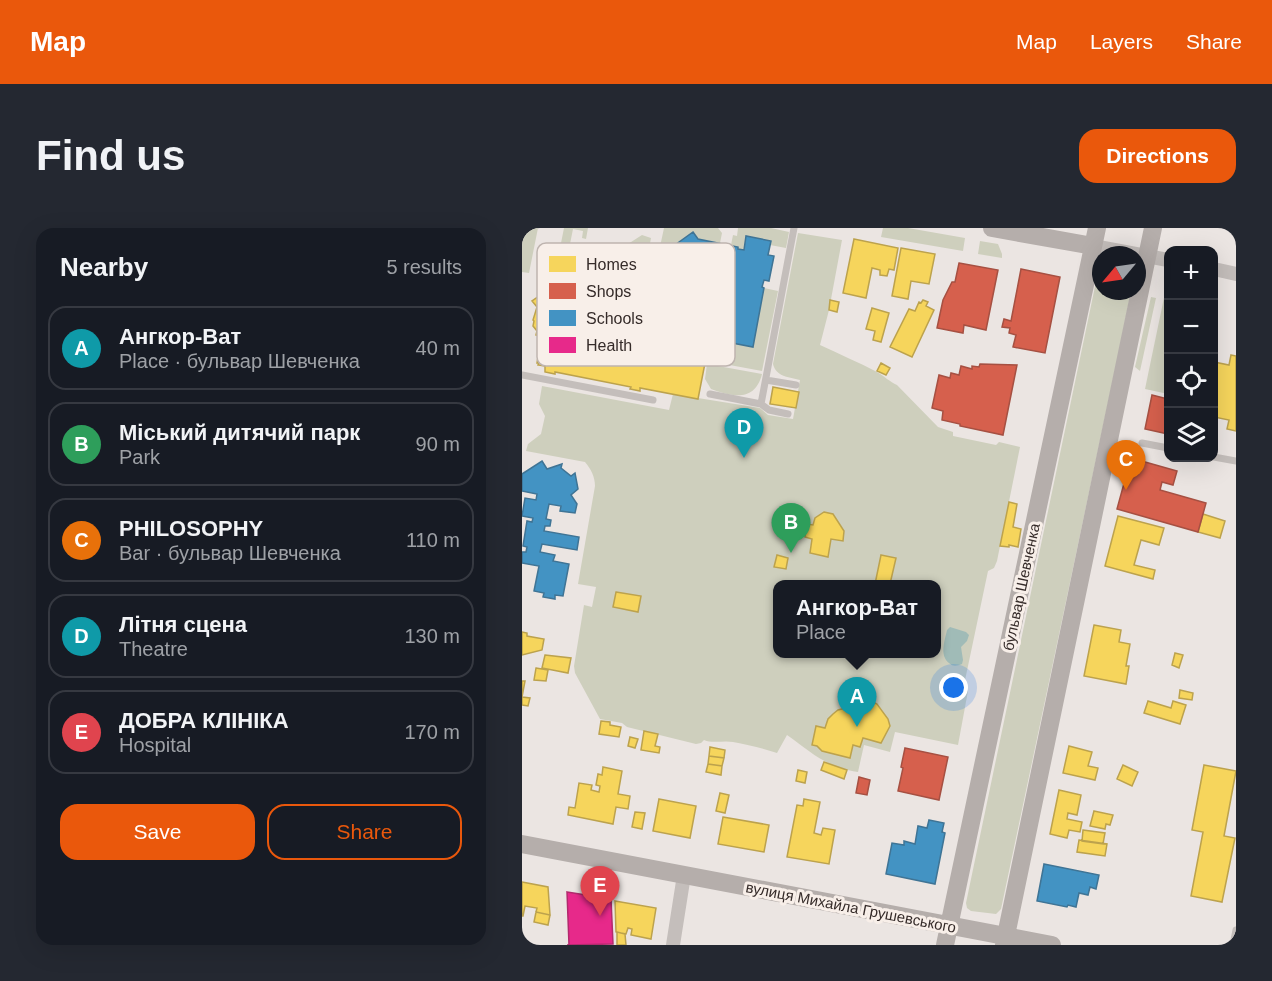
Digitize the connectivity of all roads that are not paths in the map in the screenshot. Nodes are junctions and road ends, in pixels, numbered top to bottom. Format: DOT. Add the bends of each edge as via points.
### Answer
graph roads {
  1 [pos="794,228"];
  2 [pos="993,228"];
  3 [pos="1153,228"];
  4 [pos="1095,237"];
  5 [pos="1148,255"];
  6 [pos="1164,259"];
  7 [pos="1218,270"];
  8 [pos="1236,274"];
  9 [pos="522,375"];
  10 [pos="766,380"];
  11 [pos="796,385"];
  12 [pos="710,394"];
  13 [pos="653,400"];
  14 [pos="761,404"];
  15 [pos="788,414"];
  16 [pos="1142,443"];
  17 [pos="1164,447"];
  18 [pos="1218,458"];
  19 [pos="1236,461"];
  20 [pos="522,844"];
  21 [pos="684,875"];
  22 [pos="950,926"];
  23 [pos="1236,930"];
  24 [pos="1005,941"];
  25 [pos="673,945"];
  26 [pos="945,945"];
  27 [pos="1052,945"];
  28 [pos="1233,945"];
  1 -- 10 [label="lane"];
  2 -- 4 [label="main road"];
  3 -- 5 [label="main road"];
  4 -- 5 [label="street"];
  4 -- 22 [label="main road, бульвар Шевченка"];
  5 -- 6 [label="street"];
  5 -- 24 [label="main road"];
  7 -- 8 [label="street"];
  9 -- 13 [label="lane"];
  10 -- 11 [label="lane"];
  10 -- 14 [label="lane"];
  12 -- 14 [label="lane"];
  14 -- 15 [label="lane"];
  16 -- 17 [label="lane"];
  18 -- 19 [label="lane"];
  20 -- 21 [label="main road, вулиця Михайла Грушевського"];
  21 -- 22 [label="main road, вулиця Михайла Грушевського"];
  21 -- 25 [label="street"];
  22 -- 24 [label="main road, вулиця Михайла Грушевського"];
  22 -- 26 [label="main road, бульвар Шевченка"];
  23 -- 28 [label="lane"];
  24 -- 27 [label="main road, вулиця Михайла Грушевського"];
}
